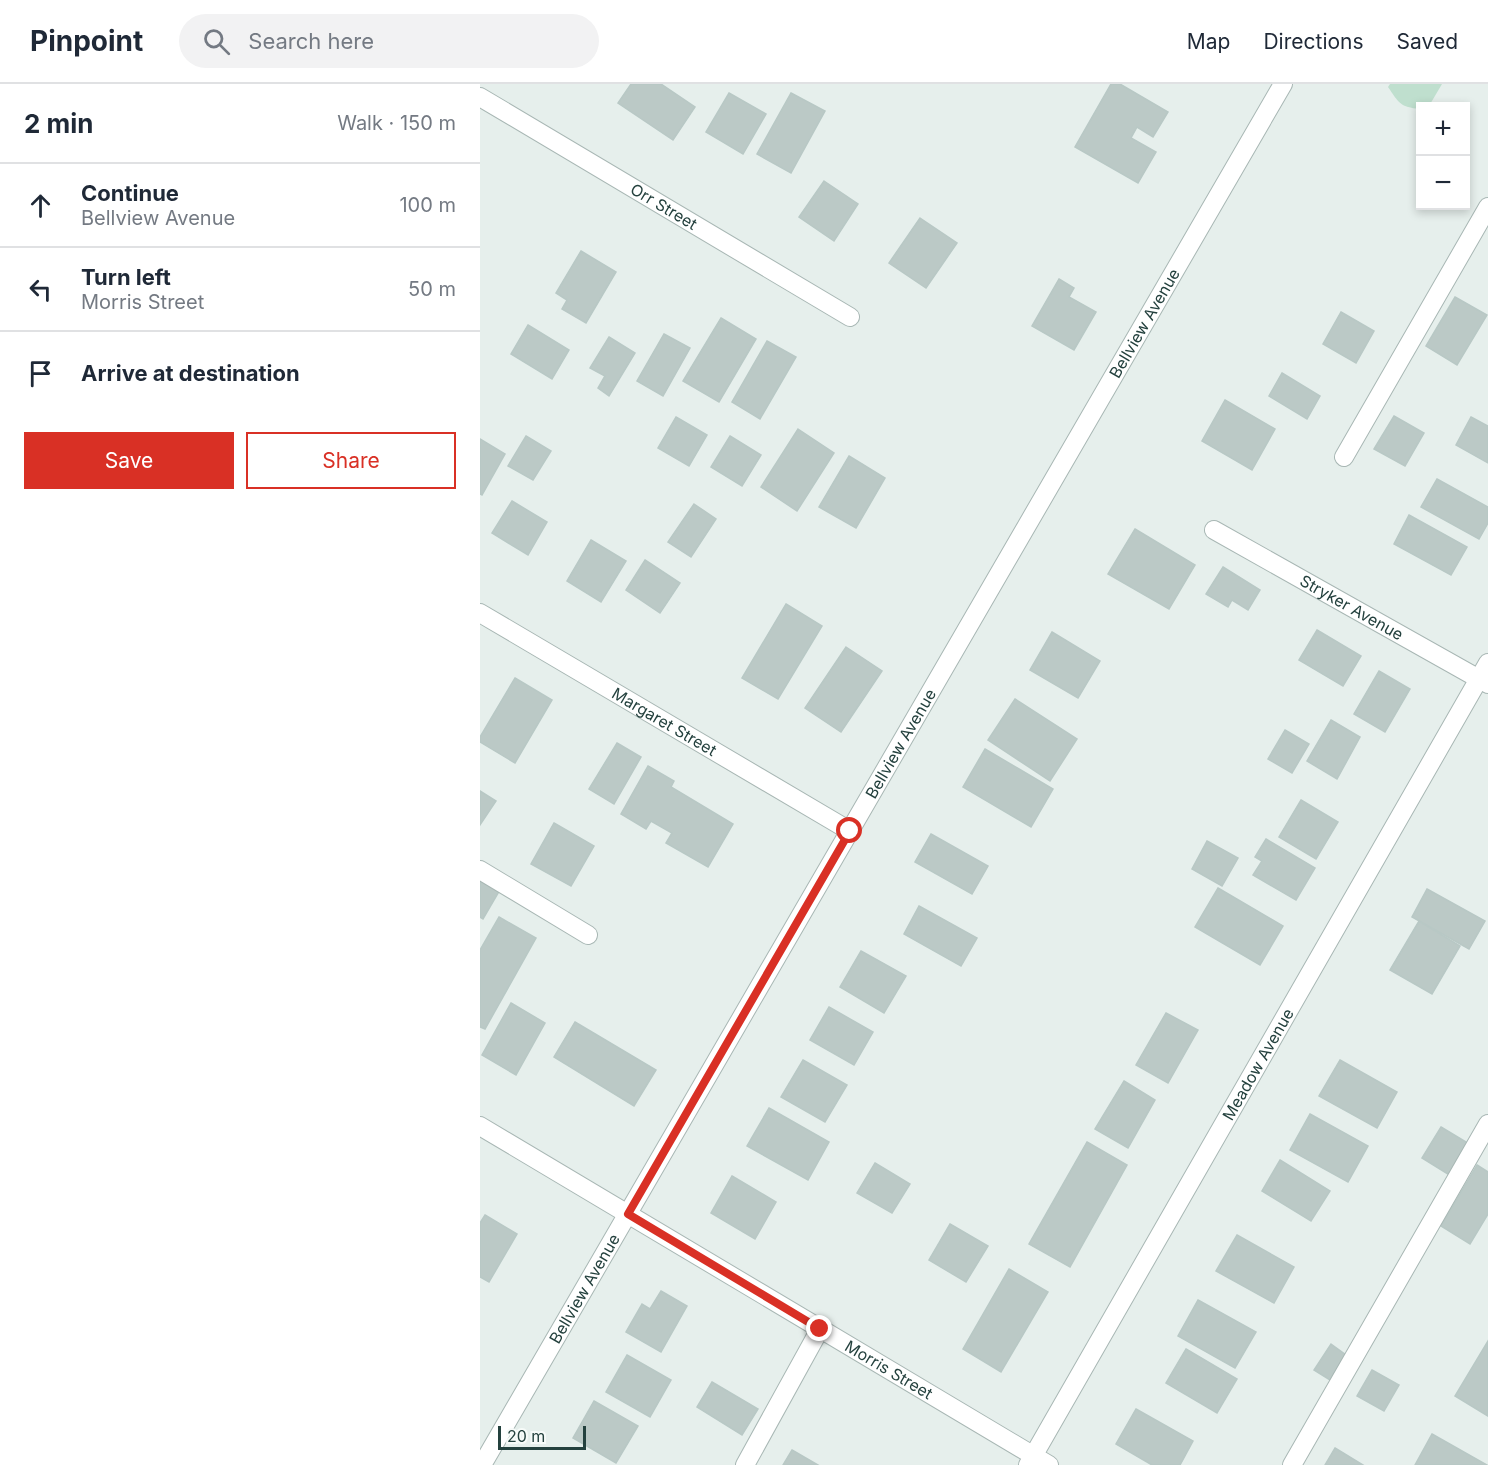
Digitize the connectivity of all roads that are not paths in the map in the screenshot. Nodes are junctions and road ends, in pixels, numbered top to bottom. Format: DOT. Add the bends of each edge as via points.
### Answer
graph roads {
  1 [pos="1283,84"];
  2 [pos="480,97"];
  3 [pos="1488,207"];
  4 [pos="850,316"];
  5 [pos="1344,457"];
  6 [pos="1214,530"];
  7 [pos="480,613"];
  8 [pos="1485,675"];
  9 [pos="850,831"];
  10 [pos="480,870"];
  11 [pos="588,935"];
  12 [pos="1488,1124"];
  13 [pos="480,1126"];
  14 [pos="628,1214"];
  15 [pos="820,1329"];
  16 [pos="1031,1460"];
  17 [pos="482,1465"];
  18 [pos="745,1465"];
  19 [pos="1049,1465"];
  20 [pos="1292,1465"];
  1 -- 9 [label="street, Bellview Avenue"];
  2 -- 4 [label="street, Orr Street"];
  3 -- 5 [label="street"];
  6 -- 8 [label="street, Stryker Avenue"];
  7 -- 9 [label="street, Margaret Street"];
  8 -- 16 [label="street, Meadow Avenue"];
  9 -- 14 [label="street, Bellview Avenue"];
  10 -- 11 [label="street"];
  12 -- 20 [label="street"];
  13 -- 14 [label="street, Morris Street"];
  14 -- 15 [label="street, Morris Street"];
  14 -- 17 [label="street, Bellview Avenue"];
  15 -- 16 [label="street, Morris Street"];
  15 -- 18 [label="street"];
  16 -- 19 [label="street, Morris Street"];
}
